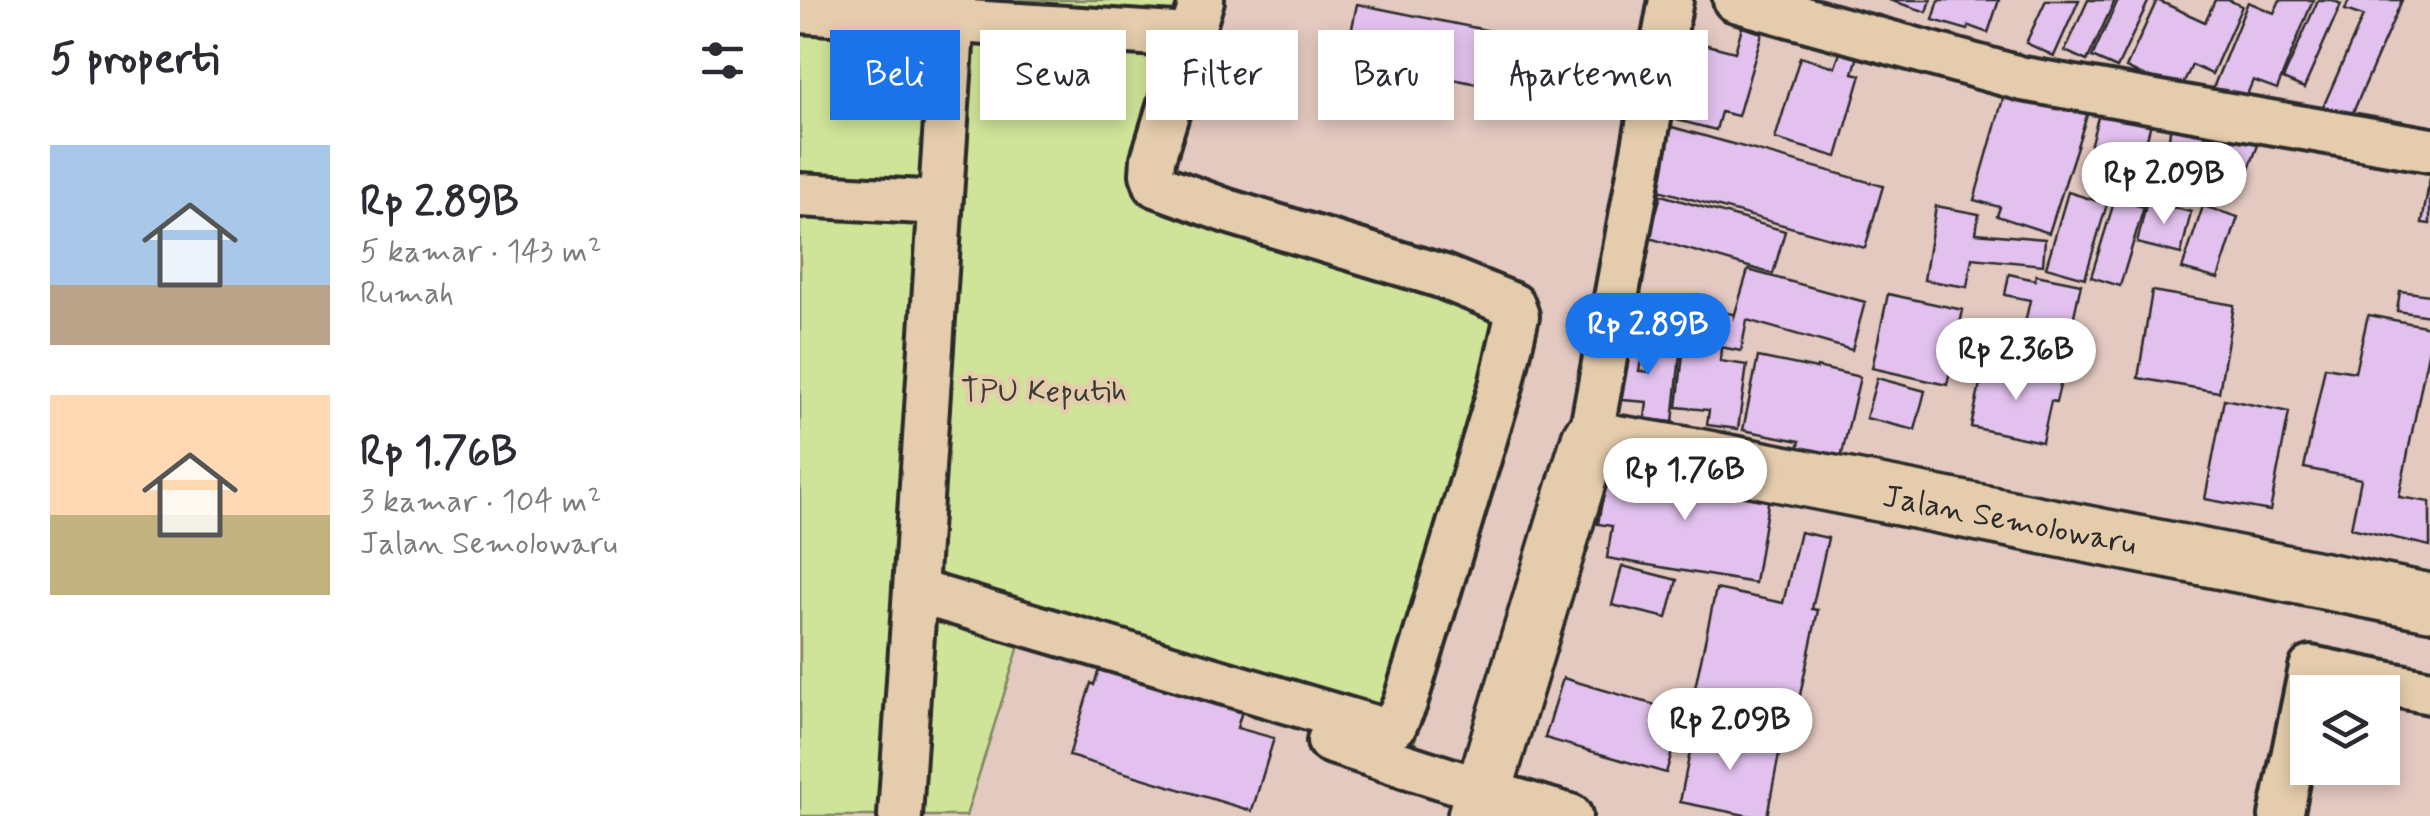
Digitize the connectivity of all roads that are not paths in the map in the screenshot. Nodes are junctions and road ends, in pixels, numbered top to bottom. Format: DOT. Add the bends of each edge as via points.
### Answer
graph roads {
  1 [pos="1670,0"];
  2 [pos="1735,0"];
  3 [pos="953,10"];
  4 [pos="800,11"];
  5 [pos="1196,18"];
  6 [pos="2430,150"];
  7 [pos="800,196"];
  8 [pos="940,203"];
  9 [pos="1590,439"];
  10 [pos="915,591"];
  11 [pos="2430,602"];
  12 [pos="2430,692"];
  13 [pos="1262,719"];
  14 [pos="1480,804"];
  15 [pos="900,816"];
  16 [pos="1570,816"];
  17 [pos="2281,816"];
  1 -- 9 [label="street"];
  2 -- 6 [label="street" via="2023,80"];
  3 -- 4 [label="street"];
  3 -- 5 [label="street"];
  3 -- 8 [label="street"];
  5 -- 10 [label="street" via="1153,159 1156,185 1441,276 1516,308 1500,386 1395,726 1380,729"];
  7 -- 8 [label="street"];
  8 -- 10 [label="street"];
  9 -- 11 [label="main road, Jalan Semolowaru"];
  9 -- 14 [label="main road"];
  10 -- 15 [label="street"];
  12 -- 17 [label="street" via="2310,668"];
  13 -- 14 [label="street"];
  14 -- 16 [label="street"];
}
